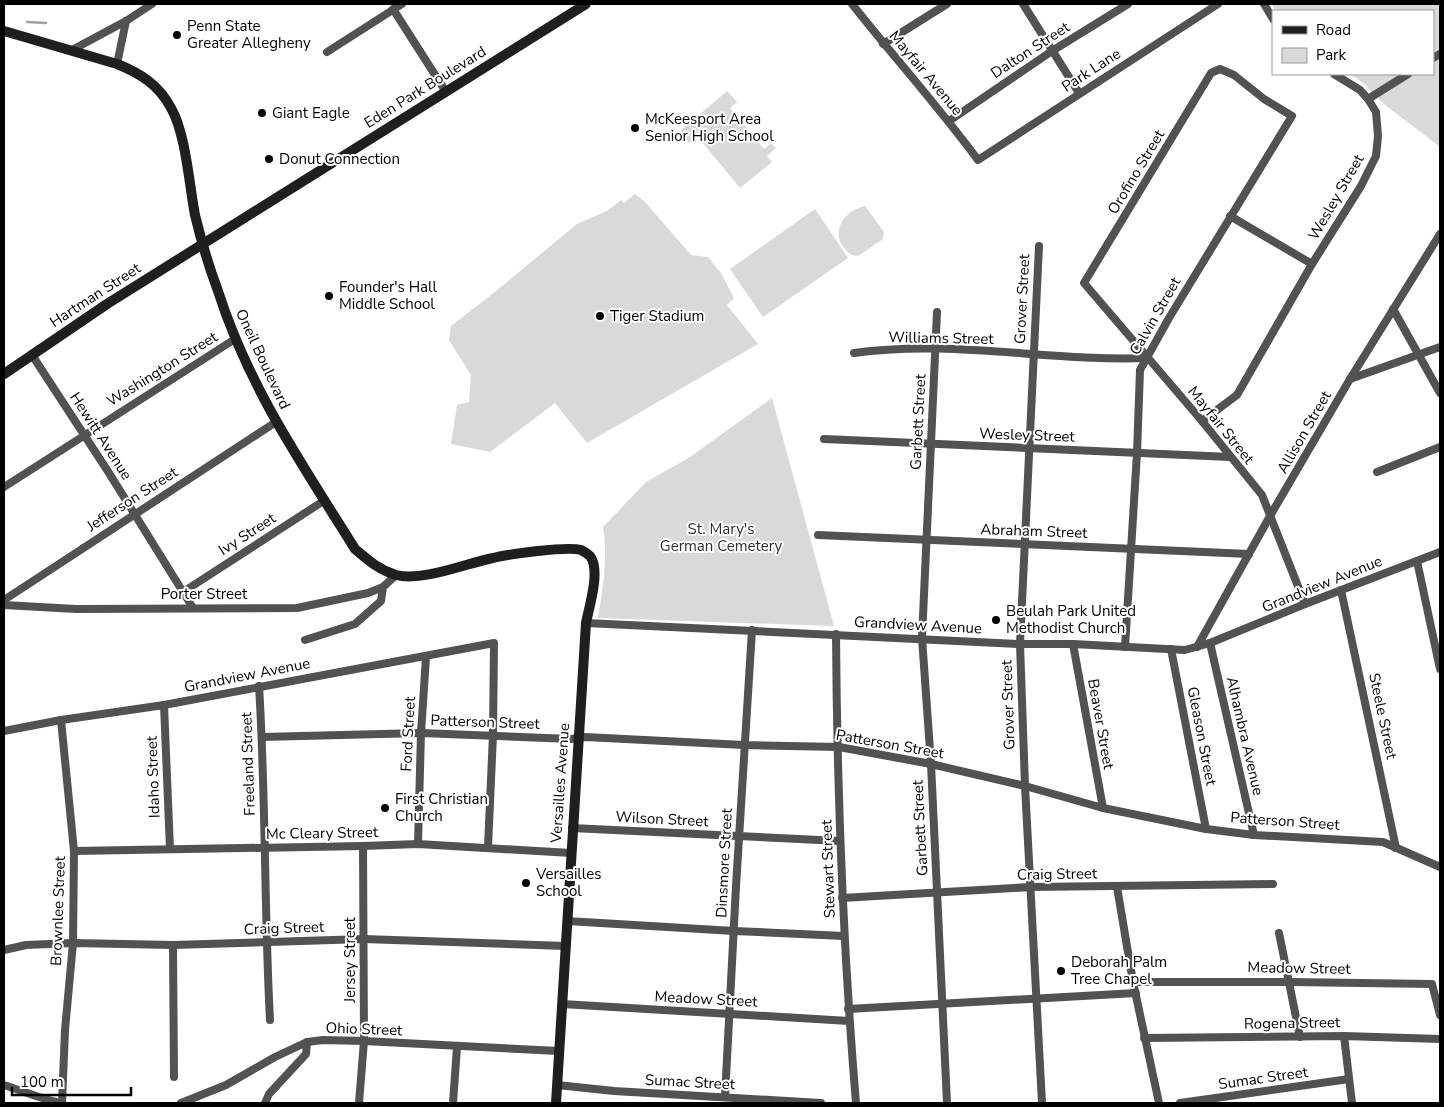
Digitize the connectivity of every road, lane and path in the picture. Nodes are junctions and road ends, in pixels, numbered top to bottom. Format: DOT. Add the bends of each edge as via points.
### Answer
graph roads {
  1 [pos="152,4"];
  2 [pos="402,4"];
  3 [pos="586,4"];
  4 [pos="852,4"];
  5 [pos="947,4"];
  6 [pos="1023,4"];
  7 [pos="1128,4"];
  8 [pos="1218,4"];
  9 [pos="1264,4"];
  10 [pos="393,10"];
  11 [pos="1272,17"];
  12 [pos="126,21"];
  13 [pos="4,31"];
  14 [pos="883,44"];
  15 [pos="72,50"];
  16 [pos="1052,51"];
  17 [pos="327,52"];
  18 [pos="117,64"];
  19 [pos="1211,73"];
  20 [pos="1336,75"];
  21 [pos="1406,75"];
  22 [pos="446,92"];
  23 [pos="1079,93"];
  24 [pos="1368,99"];
  25 [pos="949,121"];
  26 [pos="978,160"];
  27 [pos="1230,216"];
  28 [pos="1440,234"];
  29 [pos="204,244"];
  30 [pos="1437,245"];
  31 [pos="1039,246"];
  32 [pos="1312,264"];
  33 [pos="1084,284"];
  34 [pos="1392,309"];
  35 [pos="937,312"];
  36 [pos="235,339"];
  37 [pos="1440,347"];
  38 [pos="935,348"];
  39 [pos="854,353"];
  40 [pos="1032,354"];
  41 [pos="32,355"];
  42 [pos="1418,355"];
  43 [pos="1148,358"];
  44 [pos="4,374"];
  45 [pos="1350,379"];
  46 [pos="1440,393"];
  47 [pos="276,422"];
  48 [pos="1202,422"];
  49 [pos="84,435"];
  50 [pos="824,439"];
  51 [pos="930,444"];
  52 [pos="1440,447"];
  53 [pos="1028,448"];
  54 [pos="1137,453"];
  55 [pos="1230,458"];
  56 [pos="1378,472"];
  57 [pos="4,487"];
  58 [pos="325,500"];
  59 [pos="134,514"];
  60 [pos="1270,516"];
  61 [pos="818,535"];
  62 [pos="927,540"];
  63 [pos="1024,545"];
  64 [pos="1131,548"];
  65 [pos="1440,552"];
  66 [pos="1249,554"];
  67 [pos="590,556"];
  68 [pos="1417,561"];
  69 [pos="396,575"];
  70 [pos="383,587"];
  71 [pos="1341,590"];
  72 [pos="183,592"];
  73 [pos="4,600"];
  74 [pos="1305,604"];
  75 [pos="4,605"];
  76 [pos="193,608"];
  77 [pos="586,623"];
  78 [pos="752,630"];
  79 [pos="836,634"];
  80 [pos="922,638"];
  81 [pos="305,640"];
  82 [pos="1210,643"];
  83 [pos="1020,644"];
  84 [pos="1073,644"];
  85 [pos="1125,647"];
  86 [pos="1197,647"];
  87 [pos="1171,649"];
  88 [pos="426,657"];
  89 [pos="1440,669"];
  90 [pos="259,686"];
  91 [pos="164,705"];
  92 [pos="61,720"];
  93 [pos="4,731"];
  94 [pos="421,733"];
  95 [pos="493,735"];
  96 [pos="262,737"];
  97 [pos="578,738"];
  98 [pos="744,745"];
  99 [pos="838,747"];
  100 [pos="931,764"];
  101 [pos="1025,786"];
  102 [pos="1103,808"];
  103 [pos="572,828"];
  104 [pos="1206,828"];
  105 [pos="739,836"];
  106 [pos="1254,836"];
  107 [pos="840,841"];
  108 [pos="418,844"];
  109 [pos="363,846"];
  110 [pos="488,846"];
  111 [pos="264,847"];
  112 [pos="1396,848"];
  113 [pos="170,849"];
  114 [pos="74,851"];
  115 [pos="571,853"];
  116 [pos="1440,867"];
  117 [pos="1273,884"];
  118 [pos="1117,886"];
  119 [pos="1031,887"];
  120 [pos="937,894"];
  121 [pos="842,898"];
  122 [pos="567,921"];
  123 [pos="734,931"];
  124 [pos="1280,933"];
  125 [pos="844,936"];
  126 [pos="364,939"];
  127 [pos="73,943"];
  128 [pos="266,943"];
  129 [pos="173,945"];
  130 [pos="565,946"];
  131 [pos="4,950"];
  132 [pos="1133,982"];
  133 [pos="1290,982"];
  134 [pos="1136,993"];
  135 [pos="1037,1000"];
  136 [pos="943,1003"];
  137 [pos="562,1004"];
  138 [pos="848,1009"];
  139 [pos="730,1014"];
  140 [pos="1440,1016"];
  141 [pos="270,1020"];
  142 [pos="849,1021"];
  143 [pos="1300,1036"];
  144 [pos="1344,1036"];
  145 [pos="1144,1038"];
  146 [pos="1440,1039"];
  147 [pos="364,1041"];
  148 [pos="307,1042"];
  149 [pos="457,1047"];
  150 [pos="559,1051"];
  151 [pos="174,1077"];
  152 [pos="1349,1079"];
  153 [pos="4,1085"];
  154 [pos="557,1085"];
  155 [pos="725,1097"];
  156 [pos="674,1099"];
  157 [pos="196,1100"];
  158 [pos="37,1101"];
  159 [pos="753,1101"];
  160 [pos="61,1103"];
  161 [pos="181,1103"];
  162 [pos="265,1103"];
  163 [pos="359,1103"];
  164 [pos="453,1103"];
  165 [pos="556,1103"];
  166 [pos="821,1103"];
  167 [pos="856,1103"];
  168 [pos="947,1103"];
  169 [pos="1042,1103"];
  170 [pos="1159,1103"];
  171 [pos="1180,1103"];
  172 [pos="1352,1103"];
  1 -- 12 [label="street"];
  2 -- 10 [label="street"];
  3 -- 22 [label="street, Eden Park Boulevard"];
  4 -- 14 [label="street, Mayfair Avenue"];
  5 -- 14 [label="street"];
  6 -- 16 [label="street"];
  7 -- 16 [label="street, Dalton Street"];
  8 -- 23 [label="street, Park Lane"];
  9 -- 11 [label="street"];
  10 -- 17 [label="street"];
  10 -- 22 [label="street"];
  12 -- 15 [label="street"];
  12 -- 18 [label="street"];
  13 -- 15 [label="street, Oneil Boulevard"];
  14 -- 25 [label="street, Mayfair Avenue"];
  15 -- 18 [label="street, Oneil Boulevard"];
  16 -- 23 [label="street"];
  16 -- 25 [label="street, Dalton Street"];
  18 -- 29 [label="street, Oneil Boulevard" via="149,80 172,110 180,130"];
  19 -- 27 [label="street, Calvin Street" via="1220,69 1234,75 1292,116"];
  19 -- 33 [label="street, Orofino Street"];
  20 -- 24 [label="street"];
  21 -- 24 [label="street"];
  22 -- 29 [label="street, Eden Park Boulevard"];
  23 -- 26 [label="street, Park Lane"];
  24 -- 32 [label="street, Wesley Street" via="1376,112 1376,156"];
  25 -- 26 [label="street, Mayfair Avenue"];
  27 -- 32 [label="street"];
  27 -- 43 [label="street, Calvin Street"];
  28 -- 30 [label="street, Allison Street"];
  29 -- 36 [label="street, Oneil Boulevard"];
  29 -- 41 [label="street, Hartman Street"];
  30 -- 34 [label="street, Allison Street"];
  31 -- 40 [label="street, Grover Street"];
  32 -- 48 [label="street, Wesley Street" via="1237,395"];
  33 -- 43 [label="street, Mayfair Street"];
  34 -- 42 [label="street"];
  34 -- 45 [label="street, Allison Street"];
  35 -- 38 [label="street, Garbett Street"];
  36 -- 47 [label="street, Oneil Boulevard"];
  36 -- 49 [label="street, Washington Street"];
  37 -- 42 [label="street"];
  38 -- 39 [label="street, Williams Street"];
  38 -- 40 [label="street, Williams Street"];
  38 -- 51 [label="street, Garbett Street"];
  40 -- 43 [label="street, Williams Street"];
  40 -- 53 [label="street, Grover Street"];
  41 -- 44 [label="street, Hartman Street"];
  41 -- 49 [label="street, Hewitt Avenue"];
  42 -- 45 [label="street"];
  42 -- 46 [label="street"];
  43 -- 48 [label="street, Mayfair Street"];
  43 -- 54 [label="street, Calvin Street" via="1140,370"];
  45 -- 60 [label="street, Allison Street"];
  47 -- 58 [label="street, Oneil Boulevard"];
  47 -- 59 [label="street, Jefferson Street"];
  48 -- 55 [label="street, Mayfair Street"];
  49 -- 57 [label="street, Washington Street"];
  49 -- 59 [label="street, Hewitt Avenue"];
  50 -- 51 [label="street, Wesley Street"];
  51 -- 53 [label="street, Wesley Street"];
  51 -- 62 [label="street, Garbett Street"];
  52 -- 56 [label="street"];
  53 -- 54 [label="street, Wesley Street"];
  53 -- 63 [label="street, Grover Street"];
  54 -- 55 [label="street, Wesley Street"];
  54 -- 64 [label="street, Calvin Street"];
  55 -- 60 [label="street, Mayfair Street" via="1262,495"];
  58 -- 69 [label="street, Oneil Boulevard" via="355,548 373,565"];
  58 -- 72 [label="street, Ivy Street"];
  59 -- 72 [label="street, Hewitt Avenue"];
  59 -- 73 [label="street, Jefferson Street"];
  60 -- 66 [label="street, Allison Street"];
  60 -- 74 [label="street, Mayfair Street"];
  61 -- 62 [label="street, Abraham Street"];
  62 -- 63 [label="street, Abraham Street"];
  62 -- 80 [label="street, Garbett Street"];
  63 -- 64 [label="street, Abraham Street"];
  63 -- 83 [label="street, Grover Street"];
  64 -- 66 [label="street, Abraham Street"];
  64 -- 85 [label="street, Calvin Street"];
  65 -- 68 [label="street, Grandview Avenue"];
  66 -- 86 [label="street, Allison Street"];
  67 -- 69 [label="street, Oneil Boulevard" via="582,550 567,548 494,557 423,575"];
  67 -- 77 [label="street, Versailles Avenue" via="595,574"];
  68 -- 71 [label="street, Grandview Avenue"];
  68 -- 89 [label="street"];
  69 -- 70 [label="street, Porter Street"];
  70 -- 76 [label="street, Porter Street" via="297,608"];
  70 -- 81 [label="street" via="382,601 354,624"];
  71 -- 74 [label="street, Grandview Avenue"];
  71 -- 112 [label="street, Steele Street"];
  72 -- 76 [label="street, Hewitt Avenue"];
  74 -- 82 [label="street, Grandview Avenue"];
  75 -- 76 [label="street, Porter Street" via="76,609"];
  77 -- 78 [label="street, Grandview Avenue"];
  77 -- 97 [label="street, Versailles Avenue"];
  78 -- 79 [label="street, Grandview Avenue"];
  78 -- 98 [label="street, Dinsmore Street"];
  79 -- 80 [label="street, Grandview Avenue"];
  79 -- 99 [label="street, Stewart Street"];
  80 -- 83 [label="street, Grandview Avenue"];
  80 -- 100 [label="street, Garbett Street"];
  82 -- 86 [label="street, Grandview Avenue"];
  82 -- 106 [label="street, Alhambra Avenue"];
  83 -- 84 [label="street, Grandview Avenue"];
  83 -- 101 [label="street, Grover Street"];
  84 -- 85 [label="street, Grandview Avenue"];
  84 -- 102 [label="street, Beaver Street"];
  85 -- 87 [label="street, Grandview Avenue"];
  86 -- 87 [label="street, Grandview Avenue"];
  87 -- 104 [label="street, Gleason Street"];
  88 -- 90 [label="street, Grandview Avenue"];
  88 -- 94 [label="street, Ford Street"];
  88 -- 95 [label="street, Grandview Avenue" via="494,643"];
  90 -- 91 [label="street, Grandview Avenue"];
  90 -- 96 [label="street, Freeland Street"];
  91 -- 92 [label="street, Grandview Avenue"];
  91 -- 113 [label="street, Idaho Street"];
  92 -- 93 [label="street, Grandview Avenue"];
  92 -- 114 [label="street, Brownlee Street"];
  94 -- 95 [label="street, Patterson Street"];
  94 -- 96 [label="street, Patterson Street"];
  94 -- 108 [label="street, Ford Street"];
  95 -- 97 [label="street, Patterson Street"];
  95 -- 110 [label="street"];
  96 -- 111 [label="street, Freeland Street"];
  97 -- 98 [label="street, Patterson Street" via="638,738"];
  97 -- 103 [label="street, Versailles Avenue"];
  98 -- 99 [label="street, Patterson Street"];
  98 -- 105 [label="street, Dinsmore Street"];
  99 -- 100 [label="street, Patterson Street"];
  99 -- 107 [label="street, Stewart Street"];
  100 -- 101 [label="street, Patterson Street"];
  100 -- 120 [label="street, Garbett Street"];
  101 -- 102 [label="street, Patterson Street"];
  101 -- 119 [label="street, Grover Street"];
  102 -- 104 [label="street, Patterson Street"];
  103 -- 105 [label="street, Wilson Street"];
  103 -- 115 [label="street, Versailles Avenue"];
  104 -- 106 [label="street, Patterson Street"];
  105 -- 107 [label="street, Wilson Street"];
  105 -- 123 [label="street, Dinsmore Street"];
  106 -- 112 [label="street, Patterson Street" via="1368,840"];
  107 -- 121 [label="street, Stewart Street"];
  108 -- 109 [label="street, Mc Cleary Street"];
  108 -- 110 [label="street, Mc Cleary Street"];
  109 -- 111 [label="street, Mc Cleary Street"];
  109 -- 126 [label="street, Jersey Street"];
  110 -- 115 [label="street, Mc Cleary Street"];
  111 -- 113 [label="street, Mc Cleary Street"];
  111 -- 128 [label="street, Freeland Street"];
  112 -- 116 [label="street, Patterson Street"];
  113 -- 114 [label="street, Mc Cleary Street"];
  114 -- 127 [label="street, Brownlee Street"];
  115 -- 122 [label="street, Versailles Avenue"];
  117 -- 118 [label="street, Craig Street"];
  118 -- 119 [label="street, Craig Street"];
  118 -- 132 [label="street"];
  119 -- 120 [label="street, Craig Street"];
  119 -- 135 [label="street, Grover Street"];
  120 -- 121 [label="street, Craig Street"];
  120 -- 136 [label="street, Garbett Street"];
  121 -- 125 [label="street, Stewart Street"];
  122 -- 123 [label="street"];
  122 -- 130 [label="street, Versailles Avenue"];
  123 -- 125 [label="street"];
  123 -- 139 [label="street, Dinsmore Street"];
  124 -- 133 [label="street"];
  125 -- 138 [label="street, Stewart Street"];
  126 -- 128 [label="street, Craig Street"];
  126 -- 130 [label="street, Craig Street"];
  126 -- 147 [label="street, Jersey Street"];
  127 -- 129 [label="street, Craig Street"];
  127 -- 131 [label="street, Craig Street" via="26,945"];
  127 -- 160 [label="street, Brownlee Street"];
  128 -- 129 [label="street, Craig Street"];
  128 -- 141 [label="street, Freeland Street"];
  129 -- 151 [label="street"];
  130 -- 137 [label="street, Versailles Avenue"];
  132 -- 133 [label="street, Meadow Street"];
  132 -- 134 [label="street"];
  133 -- 140 [label="street, Meadow Street" via="1432,984"];
  133 -- 143 [label="street"];
  134 -- 135 [label="street"];
  134 -- 145 [label="street"];
  135 -- 136 [label="street"];
  135 -- 169 [label="street, Grover Street"];
  136 -- 138 [label="street"];
  136 -- 168 [label="street, Garbett Street"];
  137 -- 139 [label="street, Meadow Street"];
  137 -- 150 [label="street, Versailles Avenue"];
  138 -- 142 [label="street, Stewart Street"];
  139 -- 142 [label="street, Meadow Street"];
  139 -- 155 [label="street, Dinsmore Street"];
  142 -- 167 [label="street, Stewart Street"];
  143 -- 144 [label="street, Rogena Street"];
  143 -- 145 [label="street, Rogena Street"];
  144 -- 146 [label="street, Rogena Street"];
  144 -- 152 [label="street"];
  145 -- 170 [label="street"];
  147 -- 148 [label="street, Ohio Street"];
  147 -- 149 [label="street, Ohio Street"];
  147 -- 163 [label="street, Jersey Street"];
  148 -- 157 [label="street, Ohio Street"];
  148 -- 162 [label="street" via="306,1054"];
  149 -- 150 [label="street, Ohio Street"];
  149 -- 164 [label="street"];
  150 -- 154 [label="street, Versailles Avenue"];
  152 -- 171 [label="street, Sumac Street"];
  152 -- 172 [label="street"];
  153 -- 158 [label="street"];
  154 -- 156 [label="street, Sumac Street"];
  154 -- 165 [label="street, Versailles Avenue"];
  155 -- 156 [label="street, Sumac Street"];
  155 -- 159 [label="street, Sumac Street"];
  157 -- 161 [label="street, Ohio Street"];
  158 -- 160 [label="street"];
  159 -- 166 [label="street, Sumac Street"];
}
